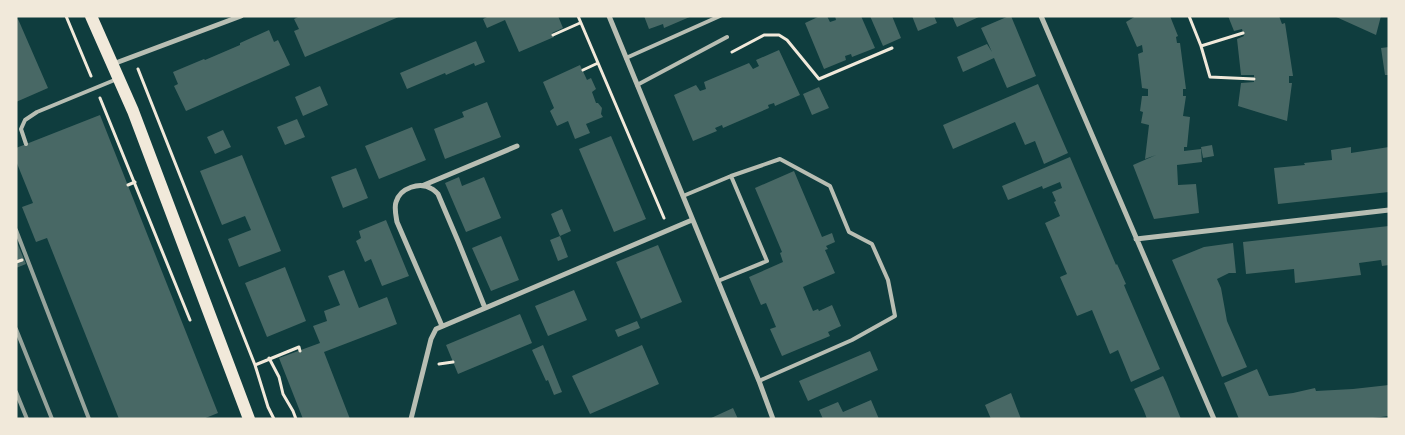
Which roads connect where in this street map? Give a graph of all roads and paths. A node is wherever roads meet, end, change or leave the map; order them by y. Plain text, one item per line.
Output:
1 (66, 16) edge
2 (91, 16) edge
3 (241, 16) edge
4 (578, 16) edge
5 (609, 16) edge
6 (720, 16) edge
7 (1041, 16) edge
8 (1189, 16) edge
9 (580, 22) junction
10 (1243, 32) dead end
11 (553, 34) dead end
12 (727, 37) dead end
13 (1201, 46) junction
14 (892, 48) dead end
15 (729, 53) dead end
16 (133, 56) junction
17 (626, 58) junction
18 (113, 64) junction
19 (598, 64) junction
20 (582, 70) dead end
21 (119, 78) junction
22 (1254, 79) dead end
23 (637, 85) junction
24 (96, 88) junction
25 (26, 144) dead end
26 (517, 146) dead end
27 (731, 176) junction
28 (135, 182) junction
29 (128, 185) dead end
30 (424, 186) junction
31 (683, 196) junction
32 (1389, 210) edge
33 (692, 220) junction
34 (669, 231) junction
35 (1136, 239) junction
36 (22, 260) dead end
37 (16, 262) edge
38 (718, 281) junction
39 (485, 308) junction
40 (442, 326) junction
41 (193, 327) dead end
42 (300, 351) dead end
43 (269, 358) junction
44 (255, 365) junction
45 (759, 380) junction
46 (249, 419) edge
47 (274, 419) edge
48 (296, 419) edge
49 (412, 419) edge
50 (773, 419) edge
51 (1214, 419) edge

1 - 24 path
2 - 18 main road
3 - 16 street
4 - 9 path
5 - 17 street
6 - 17 lane
7 - 35 street
8 - 13 path
9 - 11 path
9 - 19 path
10 - 13 path
12 - 23 lane
13 - 22 path
14 - 15 path
16 - 18 street
16 - 44 path
17 - 23 street
18 - 21 main road
19 - 20 path
19 - 34 path
21 - 24 lane
21 - 46 main road
23 - 31 street
24 - 25 lane
24 - 28 path
26 - 30 street
27 - 31 lane
27 - 38 lane
27 - 45 lane
28 - 29 path
28 - 41 path
30 - 39 street
30 - 40 street
31 - 33 street
32 - 35 street
33 - 34 street
33 - 38 street
34 - 39 street
35 - 51 street
36 - 37 path
38 - 45 street
39 - 40 street
40 - 49 street
42 - 43 path
43 - 44 path
43 - 48 path
44 - 47 path
45 - 50 street

